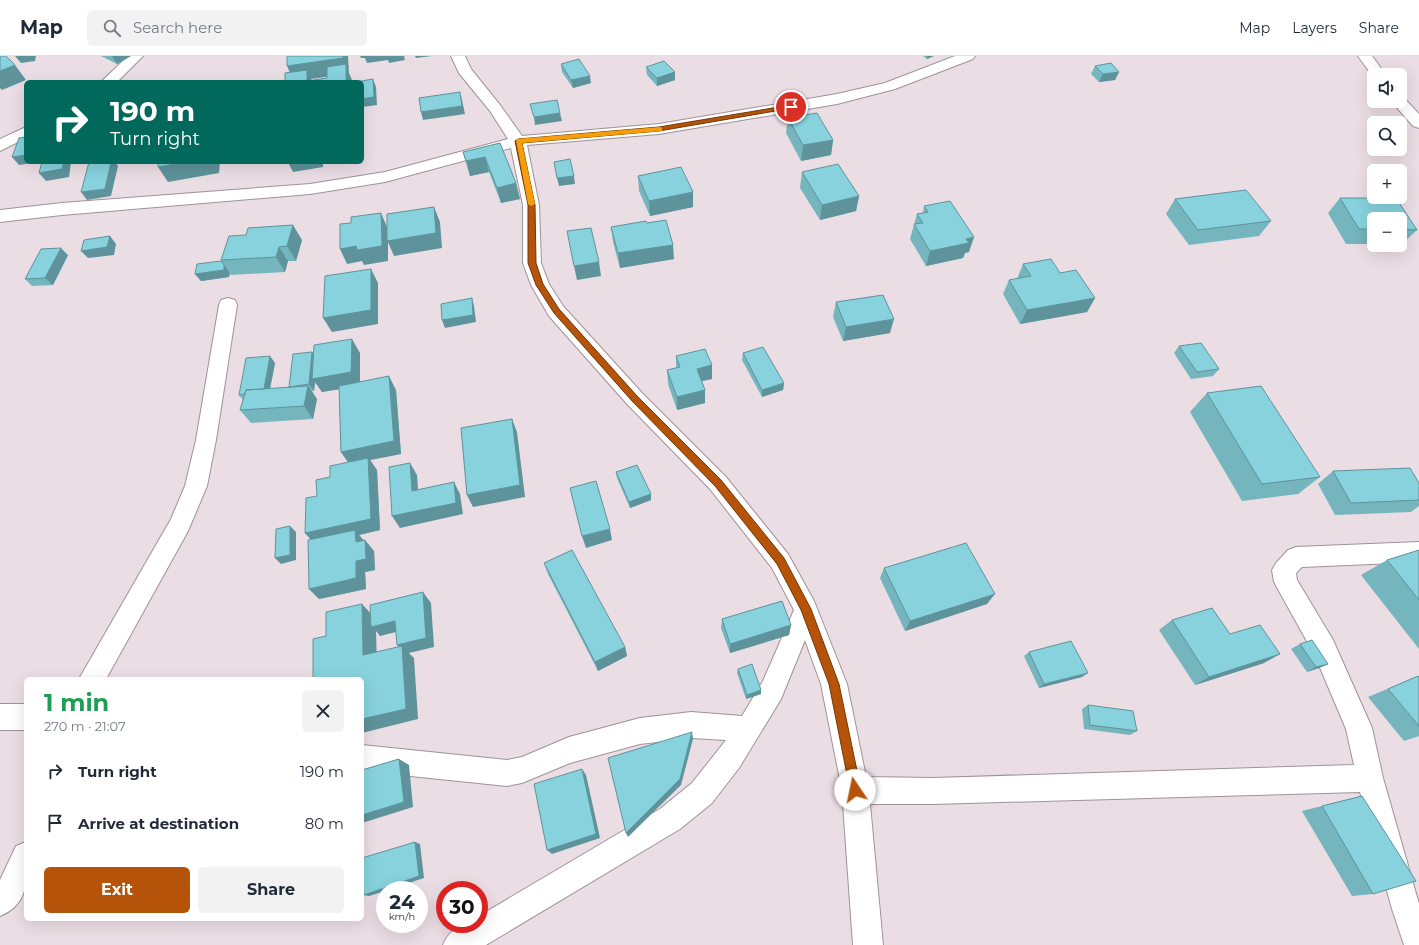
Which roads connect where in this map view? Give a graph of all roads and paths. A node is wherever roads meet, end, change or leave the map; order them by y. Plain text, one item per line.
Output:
1 (136, 56) edge
2 (458, 56) edge
3 (968, 56) edge
4 (1365, 56) edge
5 (1374, 68) edge
6 (110, 80) edge
7 (1406, 108) edge
8 (1419, 122) edge
9 (24, 133) edge
10 (518, 141) junction
11 (0, 146) edge
12 (0, 216) edge
13 (228, 305) dead end
14 (1419, 552) edge
15 (806, 609) junction
16 (93, 677) edge
17 (0, 717) edge
18 (24, 717) edge
19 (748, 729) junction
20 (364, 758) edge
21 (1370, 778) junction
22 (855, 790) junction
23 (24, 861) edge
24 (0, 902) edge
25 (458, 945) edge
26 (868, 945) edge
27 (1419, 945) edge

1 - 6 street
2 - 10 street
3 - 10 street
4 - 5 street
7 - 8 street
9 - 11 street
10 - 12 street
10 - 15 street
13 - 16 street
14 - 21 street
15 - 19 street
15 - 22 street
17 - 18 street
19 - 20 street
19 - 25 street
21 - 22 street
21 - 27 street
22 - 26 street
23 - 24 street

